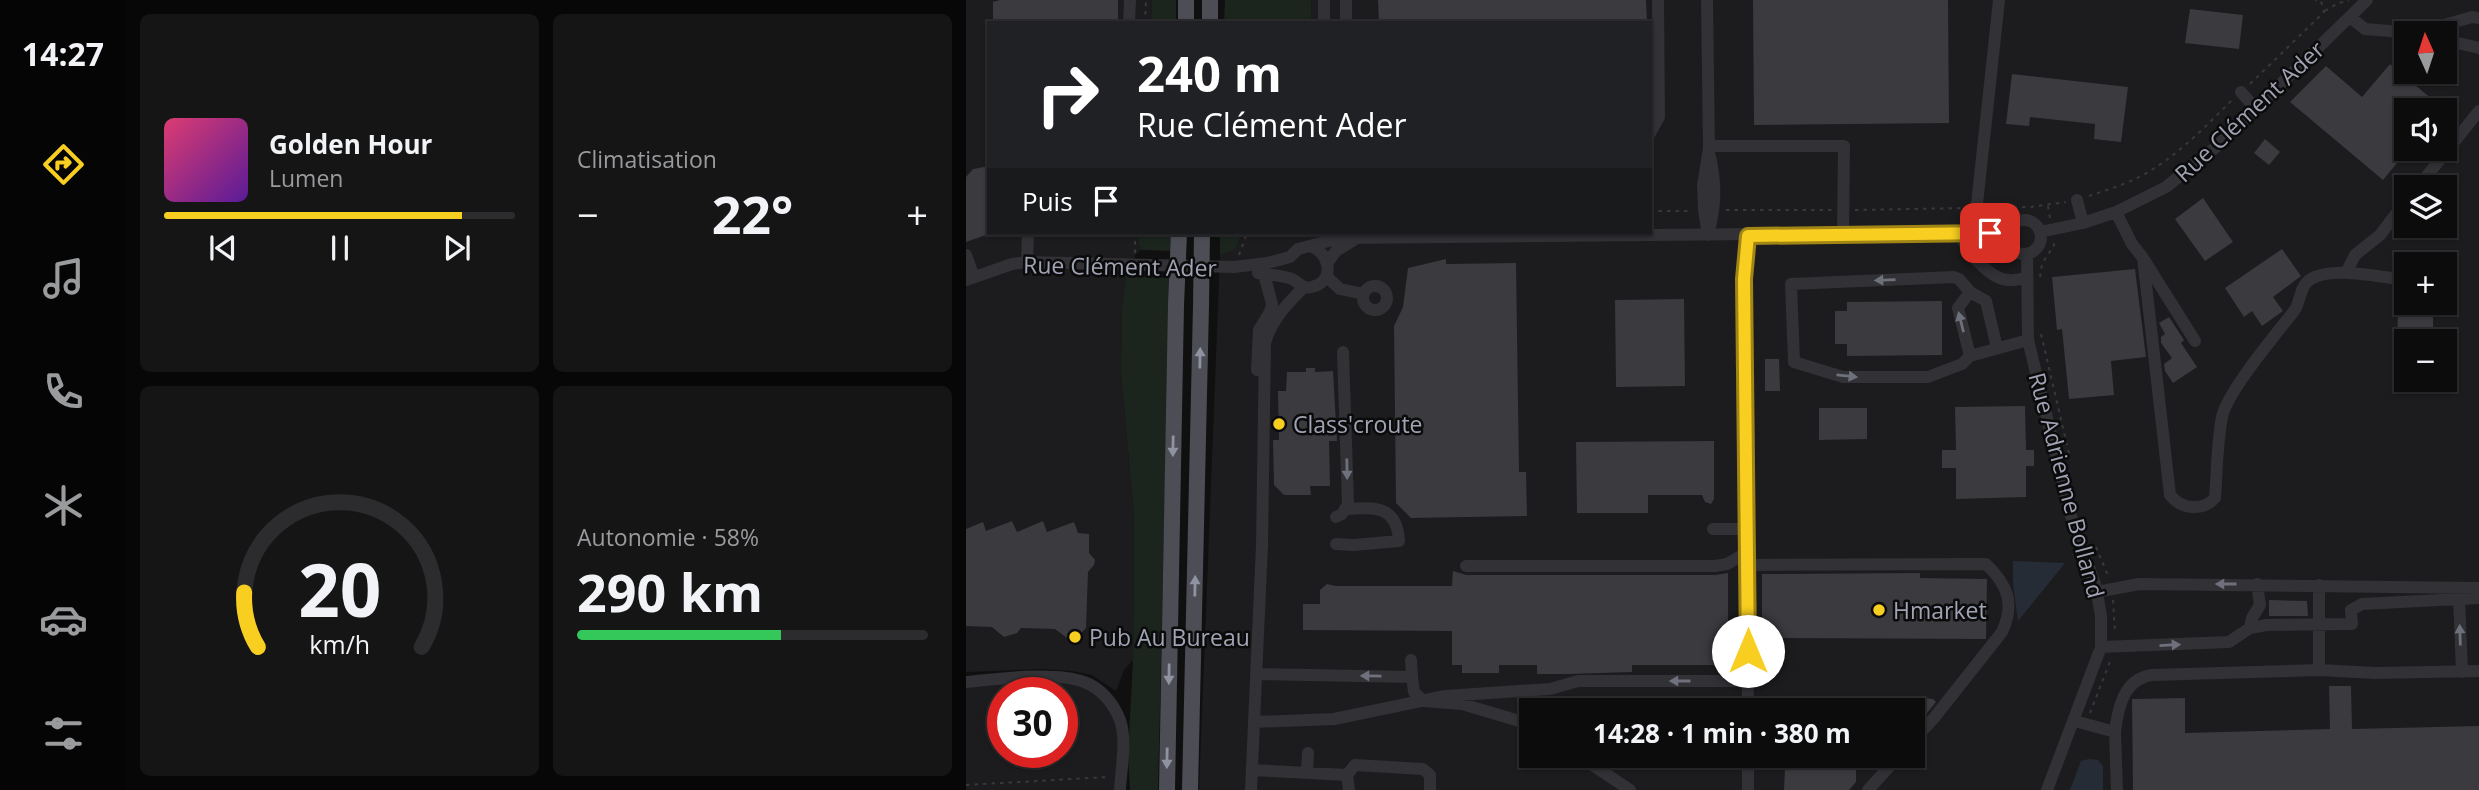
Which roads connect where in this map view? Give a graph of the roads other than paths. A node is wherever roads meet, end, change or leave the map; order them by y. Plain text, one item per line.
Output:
1 (1130, 0) edge
2 (1186, 0) edge
3 (1210, 0) edge
4 (1324, 0) edge
5 (1346, 0) edge
6 (1658, 0) edge
7 (1707, 0) edge
8 (1999, 0) edge
9 (2367, 0) edge
10 (2350, 17) junction
11 (2479, 18) edge
12 (1129, 21) edge
13 (1186, 21) edge
14 (1210, 21) edge
15 (1324, 21) edge
16 (1346, 21) edge
17 (2457, 21) edge
18 (2394, 31) edge
19 (2457, 43) edge
20 (2479, 48) edge
21 (2241, 92) road end
22 (2256, 108) junction
23 (2479, 111) edge
24 (1652, 129) edge
25 (1709, 147) junction
26 (2428, 175) edge
27 (2077, 200) road end
28 (2116, 212) junction
29 (2394, 216) edge
30 (2083, 223) junction
31 (1974, 232) junction
32 (2040, 232) junction
33 (1960, 233) junction
34 (1843, 234) junction
35 (2007, 234) junction
36 (1028, 235) edge
37 (1180, 235) edge
38 (1202, 235) edge
39 (1357, 235) edge
40 (1396, 235) edge
41 (1709, 235) junction
42 (1748, 236) junction
43 (1310, 246) junction
44 (2026, 254) junction
45 (966, 255) edge
46 (1290, 257) junction
47 (2143, 258) junction
48 (1027, 262) junction
49 (1328, 262) junction
50 (1234, 267) junction
51 (2346, 273) junction
52 (1265, 274) junction
53 (1326, 276) junction
54 (2025, 278) junction
55 (970, 279) edge
56 (1292, 279) junction
57 (2394, 279) edge
58 (1304, 287) junction
59 (1969, 292) junction
60 (1364, 294) dead end
61 (2028, 340) junction
62 (2195, 341) dead end
63 (1997, 348) junction
64 (1343, 352) dead end
65 (1261, 354) junction
66 (1970, 356) junction
67 (1347, 509) junction
68 (1336, 517) dead end
69 (1713, 529) dead end
70 (1746, 529) junction
71 (1336, 544) dead end
72 (1748, 559) junction
73 (1466, 566) dead end
74 (2257, 584) junction
75 (2319, 585) junction
76 (2479, 587) edge
77 (2098, 592) junction
78 (2459, 598) junction
79 (2479, 598) edge
80 (2319, 625) junction
81 (2250, 628) junction
82 (2101, 647) junction
83 (1411, 660) dead end
84 (2319, 670) junction
85 (2479, 671) edge
86 (2462, 672) junction
87 (1256, 674) junction
88 (1412, 677) junction
89 (1748, 681) junction
90 (966, 682) edge
91 (1502, 692) junction
92 (1748, 698) edge
93 (1423, 701) junction
94 (1519, 718) edge
95 (2075, 721) junction
96 (1255, 722) junction
97 (1519, 722) edge
98 (1925, 728) edge
99 (2115, 732) junction
100 (1308, 753) dead end
101 (1597, 768) edge
102 (1748, 768) edge
103 (1888, 768) edge
104 (1252, 770) junction
105 (1307, 772) junction
106 (1346, 775) junction
107 (1121, 783) edge
108 (1167, 790) edge
109 (1190, 790) edge
110 (1251, 790) edge
111 (1349, 790) edge
112 (1430, 790) edge
113 (1630, 790) edge
114 (1748, 790) edge
115 (1868, 790) edge
116 (2047, 790) edge
117 (2117, 790) edge

1 - 12 street
2 - 13 main road
3 - 14 main road
4 - 15 street
5 - 16 street
6 - 24 street
7 - 25 street
8 - 31 street
9 - 10 street, Rue Clément Ader
10 - 18 street
10 - 22 street, Rue Clément Ader
11 - 17 street
19 - 20 street
21 - 22 street
22 - 28 street, Rue Clément Ader
23 - 26 street
25 - 34 street
25 - 41 street
27 - 30 street
28 - 30 street, Rue Clément Ader
28 - 47 street
29 - 51 street
30 - 32 street, Rue Clément Ader
31 - 33 street, Rue Clément Ader
31 - 35 street, Rue Clément Ader
32 - 35 street
32 - 44 street
33 - 34 street, Rue Clément Ader
33 - 54 street
34 - 42 street, Rue Clément Ader
35 - 44 street
36 - 48 street
37 -> 108 main road, bridge
109 -> 38 main road, bridge
39 - 40 street, Rue Clément Ader
39 - 43 street, Rue Clément Ader
39 - 49 street
40 - 41 street, Rue Clément Ader
41 - 42 street, Rue Clément Ader
42 - 70 street
43 - 46 street, Rue Clément Ader
43 - 49 street
44 - 54 street, Rue Adrienne Bolland
45 - 55 street
46 - 50 street, Rue Clément Ader
46 - 56 street
47 - 51 street
47 - 62 street
48 - 50 street, Rue Clément Ader
48 - 55 street, Rue Clément Ader
49 - 53 street
50 - 52 street, Rue Clément Ader
51 - 57 street
52 - 56 street, Rue Clément Ader
52 - 65 street
53 - 58 street
53 - 60 street
54 - 61 street, Rue Adrienne Bolland
56 - 58 street, Rue Clément Ader
58 - 65 street
59 - 63 street
66 -> 59 street
59 -> 66 street
61 - 63 street
61 - 77 street, Rue Adrienne Bolland
63 - 66 street
64 -> 67 street
65 - 87 street
67 - 68 street
67 - 71 street
69 - 70 street
70 - 72 street
72 - 73 street
72 - 89 street
72 - 98 street
74 - 75 street
74 -> 77 street
74 - 81 street
75 - 76 street
75 - 80 street
77 - 82 street, Rue Adrienne Bolland
78 - 79 street
78 - 80 street
86 -> 78 street
80 - 81 street
80 - 84 street
82 -> 81 street
82 - 95 street, Rue Adrienne Bolland
83 - 88 street
84 - 86 street
84 - 99 street
85 - 86 street
88 -> 87 street
87 - 96 street
88 - 93 street
89 -> 91 street
89 - 92 street
90 - 107 street
91 - 93 street
91 - 94 street
93 - 96 street
93 - 97 street
95 - 99 street
95 - 116 street, Rue Adrienne Bolland
96 - 104 street
99 - 117 street
100 - 105 street
101 - 113 street
102 - 114 street
103 - 115 street
104 - 105 street
104 - 110 street
105 - 106 street
106 - 111 street
106 - 112 street

